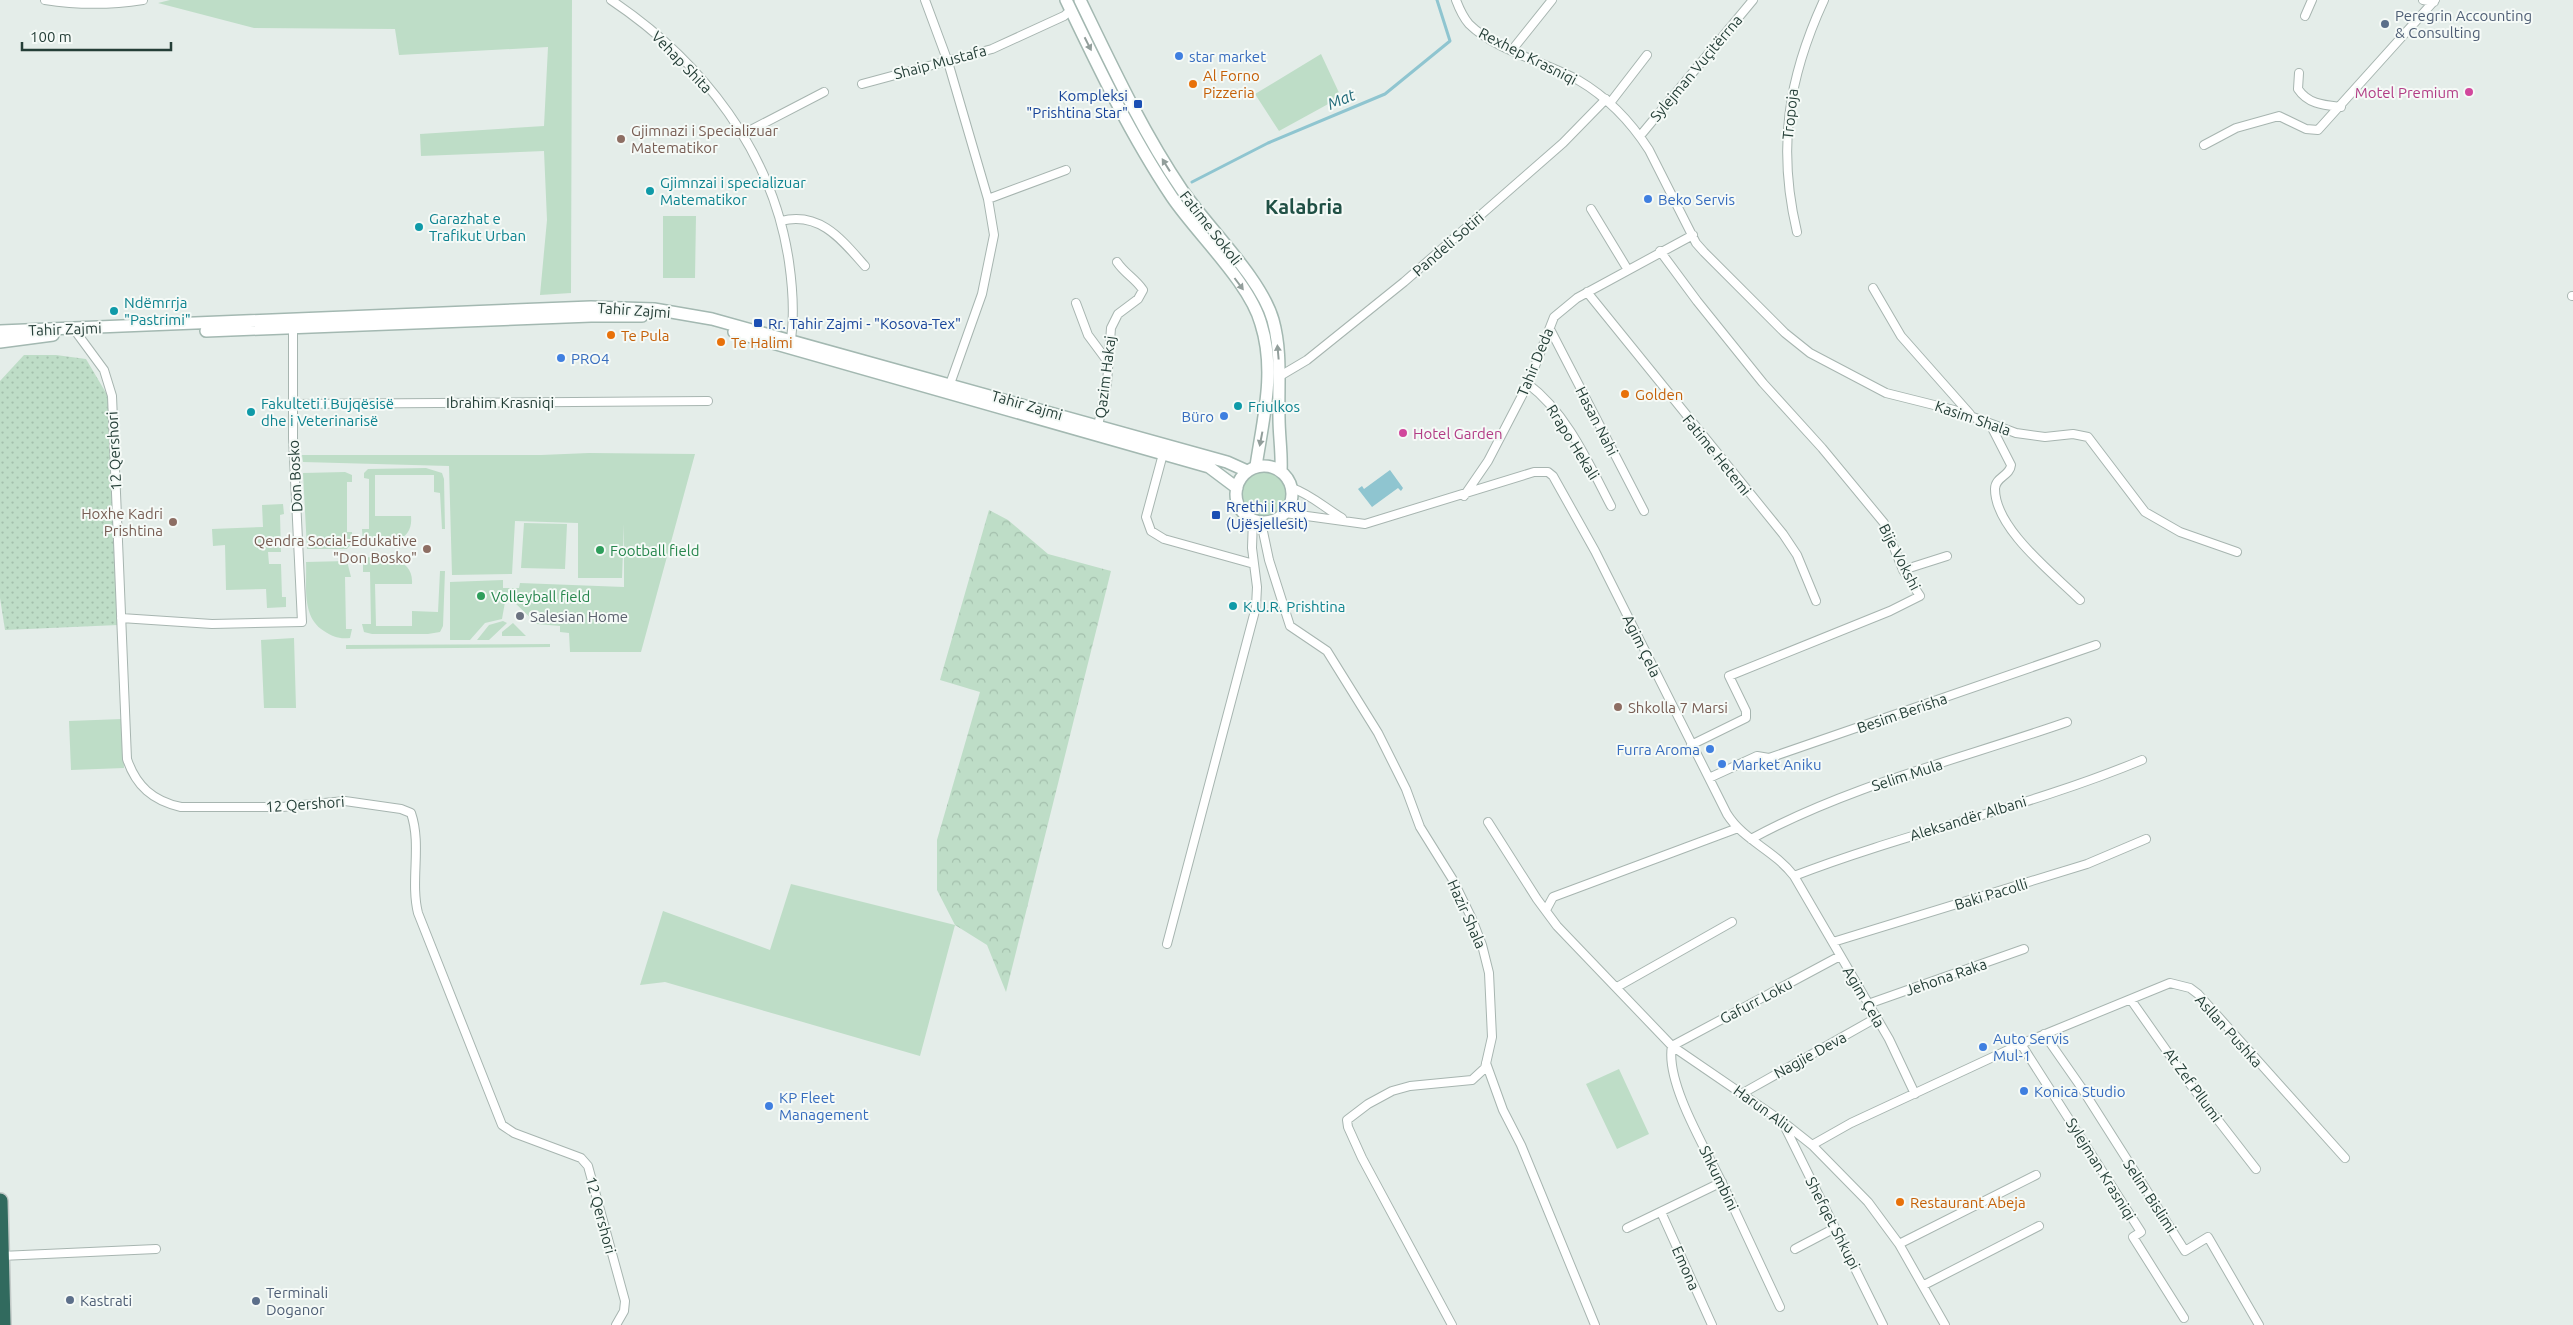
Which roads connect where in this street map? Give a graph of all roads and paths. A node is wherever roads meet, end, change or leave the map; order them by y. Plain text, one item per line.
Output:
1 (45, 0) edge
2 (142, 0) edge
3 (611, 0) edge
4 (924, 0) edge
5 (1080, 0) edge
6 (1552, 0) edge
7 (1752, 0) edge
8 (1824, 0) edge
9 (2312, 0) edge
10 (2423, 0) edge
11 (1458, 1) edge
12 (2434, 1) edge
13 (1068, 5) edge
14 (2305, 16) dead end
15 (1512, 50) junction
16 (1648, 55) dead end
17 (948, 62) junction
18 (2299, 73) dead end
19 (862, 84) dead end
20 (824, 92) dead end
21 (1608, 101) junction
22 (2341, 107) junction
23 (743, 134) junction
24 (1640, 136) junction
25 (2204, 145) dead end
26 (1066, 170) dead end
27 (988, 199) junction
28 (1591, 209) dead end
29 (781, 221) junction
30 (1797, 232) dead end
31 (1693, 234) junction
32 (1660, 251) junction
33 (1117, 262) dead end
34 (866, 266) dead end
35 (1628, 270) junction
36 (1873, 288) dead end
37 (1587, 292) junction
38 (1076, 303) dead end
39 (293, 328) junction
40 (0, 331) edge
41 (1550, 331) junction
42 (76, 332) junction
43 (0, 342) edge
44 (790, 343) junction
45 (1108, 362) junction
46 (1280, 376) junction
47 (950, 384) junction
48 (1528, 384) junction
49 (708, 401) dead end
50 (292, 404) junction
51 (1971, 415) junction
52 (1990, 424) junction
53 (1098, 426) junction
54 (1163, 454) junction
55 (1252, 468) junction
56 (1281, 471) junction
57 (1237, 488) junction
58 (1292, 488) junction
59 (1464, 496) junction
60 (1612, 506) dead end
61 (1644, 511) dead end
62 (1285, 513) junction
63 (1257, 520) junction
64 (1346, 521) junction
65 (2237, 552) dead end
66 (1947, 556) dead end
67 (1254, 564) junction
68 (1903, 570) junction
69 (2080, 600) dead end
70 (1816, 601) dead end
71 (121, 618) junction
72 (2096, 645) dead end
73 (2067, 722) dead end
74 (1691, 745) junction
75 (2142, 760) dead end
76 (1710, 778) junction
77 (1488, 822) dead end
78 (1738, 828) junction
79 (1751, 839) junction
80 (2146, 839) dead end
81 (1794, 876) junction
82 (1546, 910) junction
83 (1732, 922) dead end
84 (1832, 942) junction
85 (1166, 944) dead end
86 (2024, 949) dead end
87 (1840, 956) junction
88 (1617, 987) junction
89 (2131, 1000) junction
90 (1868, 1004) junction
91 (1876, 1018) junction
92 (2044, 1034) junction
93 (2021, 1044) junction
94 (1672, 1046) junction
95 (1486, 1064) junction
96 (1743, 1093) junction
97 (1915, 1094) junction
98 (1783, 1122) junction
99 (1812, 1145) junction
100 (2345, 1158) dead end
101 (2256, 1169) dead end
102 (2036, 1175) dead end
103 (1722, 1182) junction
104 (0, 1201) edge
105 (1661, 1212) junction
106 (2039, 1226) dead end
107 (1627, 1228) dead end
108 (1835, 1228) junction
109 (1899, 1244) junction
110 (156, 1249) dead end
111 (1795, 1249) dead end
112 (2, 1256) junction
113 (1924, 1285) junction
114 (1780, 1307) dead end
115 (2184, 1318) dead end
116 (3, 1325) edge
117 (616, 1325) edge
118 (1452, 1325) edge
119 (1595, 1325) edge
120 (1712, 1325) edge
121 (1883, 1325) edge
122 (1945, 1325) edge
123 (2259, 1325) edge

1 - 2 street
3 - 23 street, Vehap Shita
4 - 17 street
46 -> 5 street, Fatime Sokoli
6 - 15 street
7 - 24 street, Sylejman Vuçitërrna
8 - 30 street, Tropoja
9 - 14 street
10 - 12 street
11 - 15 street, Rexhep Krasniqi
12 - 22 street
13 - 17 street, Shaip Mustafa
13 -> 55 street, Fatime Sokoli
15 - 21 street, Rexhep Krasniqi
16 - 21 street
17 - 19 street, Shaip Mustafa
17 - 27 street
18 - 22 street
20 - 23 street
21 - 24 street, Rexhep Krasniqi
21 - 46 street, Pandeli Sotiri
22 - 25 street
23 - 29 street, Vehap Shita
24 - 31 street, Rexhep Krasniqi
26 - 27 street
27 - 47 street
28 - 35 street
29 - 34 street
29 - 44 street, Vehap Shita
31 - 32 street, Tahir Deda
31 - 51 street, Kasim Shala
32 - 35 street, Tahir Deda
32 - 68 street, Bije Vokshi
33 - 45 street, Qazim Hakaj
35 - 37 street, Tahir Deda
36 - 51 street
37 - 41 street, Tahir Deda
37 - 70 street, Fatime Hetemi
38 - 45 street
39 - 42 street, Tahir Zajmi
39 - 44 street, Tahir Zajmi
39 - 50 street, Don Bosko
40 - 44 street, Tahir Zajmi
41 - 48 street, Tahir Deda
41 - 61 street, Hasan Nahi
42 - 43 street, Tahir Zajmi
42 - 71 street, 12 Qershori
44 - 47 street, Tahir Zajmi
44 - 54 street, Tahir Zajmi
45 - 53 street, Qazim Hakaj
46 - 56 street, Fatime Sokoli
47 - 53 street, Tahir Zajmi
48 - 59 street, Tahir Deda
48 - 60 street, Rrapo Hekali
49 - 50 street, Ibrahim Krasniqi
50 - 71 street, Don Bosko
51 - 52 street, Kasim Shala
52 - 65 street, Kasim Shala
52 - 69 street
53 - 55 street, Tahir Zajmi
54 - 57 street, Tahir Zajmi
54 - 67 street
55 - 56 street
55 - 57 street
56 - 58 street
57 - 63 street
58 - 62 street
58 - 64 street, Agim Çela
59 - 64 street, Agim Çela
59 - 74 street, Agim Çela
62 - 63 street
62 - 64 street, Agim Çela
63 - 67 street
63 - 95 street, Hazir Shala
66 - 68 street
67 - 85 street
68 - 74 street, Bije Vokshi
71 - 117 street, 12 Qershori
72 - 76 street, Besim Berisha
73 - 79 street, Selim Mula
74 - 76 street, Agim Çela
75 - 81 street, Aleksandër Albani
76 - 78 street, Agim Çela
77 - 82 street, Harun Aliu
78 - 79 street, Agim Çela
78 - 82 street
79 - 81 street, Agim Çela
80 - 84 street, Baki Pacolli
81 - 84 street, Agim Çela
82 - 88 street, Harun Aliu
83 - 88 street
84 - 87 street, Agim Çela
86 - 90 street, Jehona Raka
87 - 90 street, Agim Çela
87 - 94 street, Gafurr Loku
88 - 94 street, Harun Aliu
89 - 92 street, Asllan Pushka
89 - 100 street, Asllan Pushka
89 - 101 street, At Zef Pllumi
90 - 91 street, Agim Çela
91 - 96 street, Nagjie Deva
91 - 97 street, Agim Çela
92 - 93 street, Asllan Pushka
92 - 123 street, Selim Bislimi
93 - 97 street, Asllan Pushka
93 - 115 street, Sylejman Krasniqi
94 - 96 street, Harun Aliu
94 - 103 street, Shkumbini
95 - 118 street
95 - 119 street
96 - 98 street, Harun Aliu
97 - 99 street, Asllan Pushka
98 - 99 street, Harun Aliu
98 - 108 street, Shefqet Shkupi
99 - 109 street, Harun Aliu
102 - 109 street
103 - 105 street
103 - 114 street, Shkumbini
104 - 112 highway
105 - 107 street
105 - 120 street, Emona
106 - 113 street
108 - 111 street
108 - 121 street, Shefqet Shkupi
109 - 113 street, Harun Aliu
110 - 112 street
112 - 116 highway
113 - 122 street, Harun Aliu

